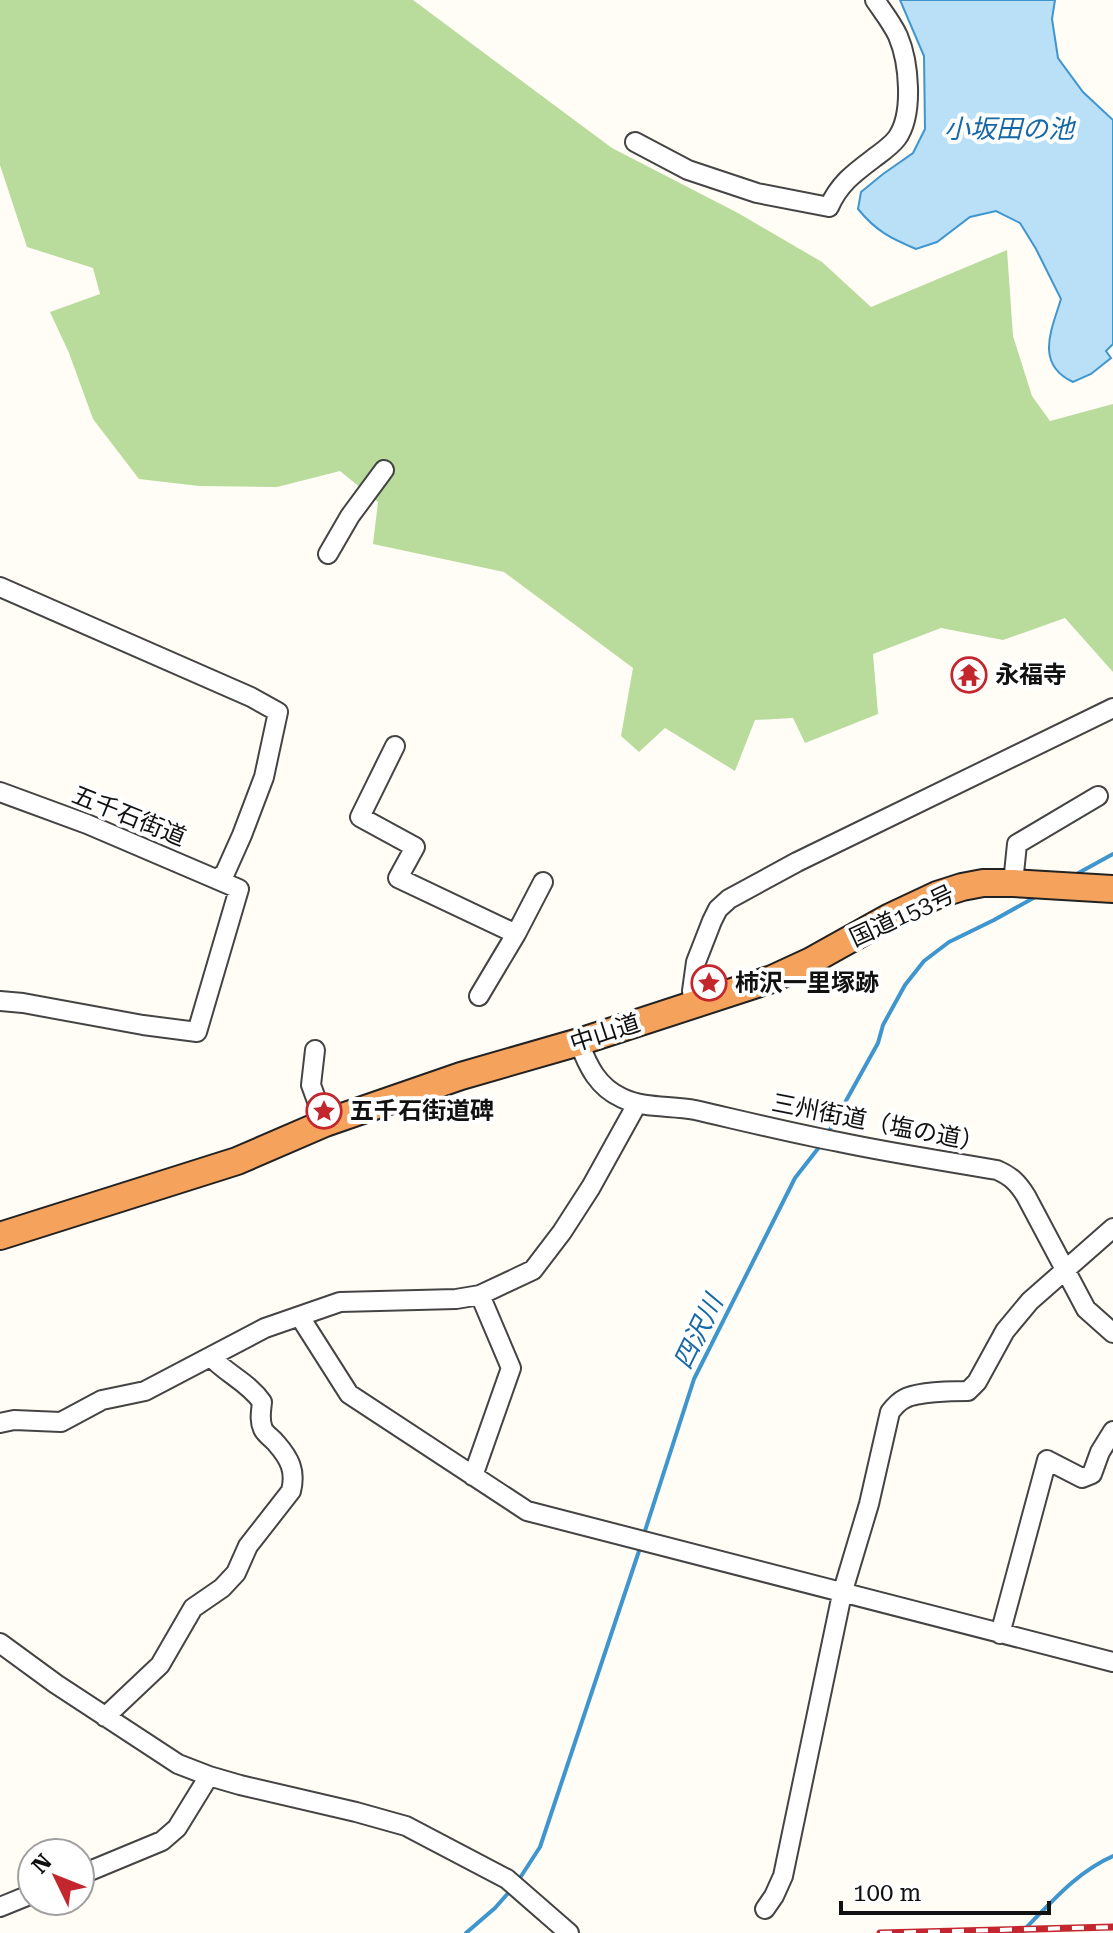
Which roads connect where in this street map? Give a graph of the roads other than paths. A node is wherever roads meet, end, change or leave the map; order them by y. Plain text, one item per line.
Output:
1 (875, 0) edge
2 (635, 142) dead end
3 (384, 470) dead end
4 (328, 554) dead end
5 (0, 587) edge
6 (1113, 708) edge
7 (395, 746) dead end
8 (0, 792) edge
9 (1098, 796) dead end
10 (217, 879) junction
11 (543, 882) dead end
12 (1021, 884) junction
13 (1113, 889) edge
14 (516, 934) junction
15 (479, 996) dead end
16 (0, 1001) edge
17 (696, 1004) junction
18 (579, 1042) junction
19 (315, 1050) dead end
20 (637, 1104) junction
21 (325, 1123) junction
22 (1113, 1228) edge
23 (0, 1236) edge
24 (1065, 1270) junction
25 (480, 1295) junction
26 (300, 1317) junction
27 (1113, 1333) edge
28 (211, 1357) junction
29 (0, 1423) edge
30 (1113, 1431) edge
31 (473, 1476) junction
32 (842, 1594) junction
33 (1000, 1634) junction
34 (0, 1643) edge
35 (1113, 1662) edge
36 (105, 1717) junction
37 (209, 1776) junction
38 (96, 1868) edge
39 (765, 1909) dead end
40 (569, 1933) edge

1 - 2 street
3 - 4 street
5 - 10 street
6 - 17 street
7 - 14 street
8 - 10 street, 五千石街道
9 - 12 street
10 - 16 street, 五千石街道
11 - 14 street
12 - 13 highway, 国道153号
12 - 17 highway, 国道153号
14 - 15 street
17 - 18 highway, 中山道
18 - 20 street, 三州街道（塩の道）
18 - 21 highway, 中山道
19 - 21 street
20 - 24 street, 三州街道（塩の道）
20 - 25 street
21 - 23 highway, 中山道
22 - 24 street
24 - 27 street, 三州街道（塩の道）
24 - 32 street
25 - 26 street
25 - 31 street
26 - 28 street
26 - 31 street
28 - 29 street
28 - 36 street
30 - 33 street
31 - 32 street
32 - 33 street
32 - 39 street
33 - 35 street
34 - 36 street
36 - 37 street
37 - 38 street
37 - 40 street

